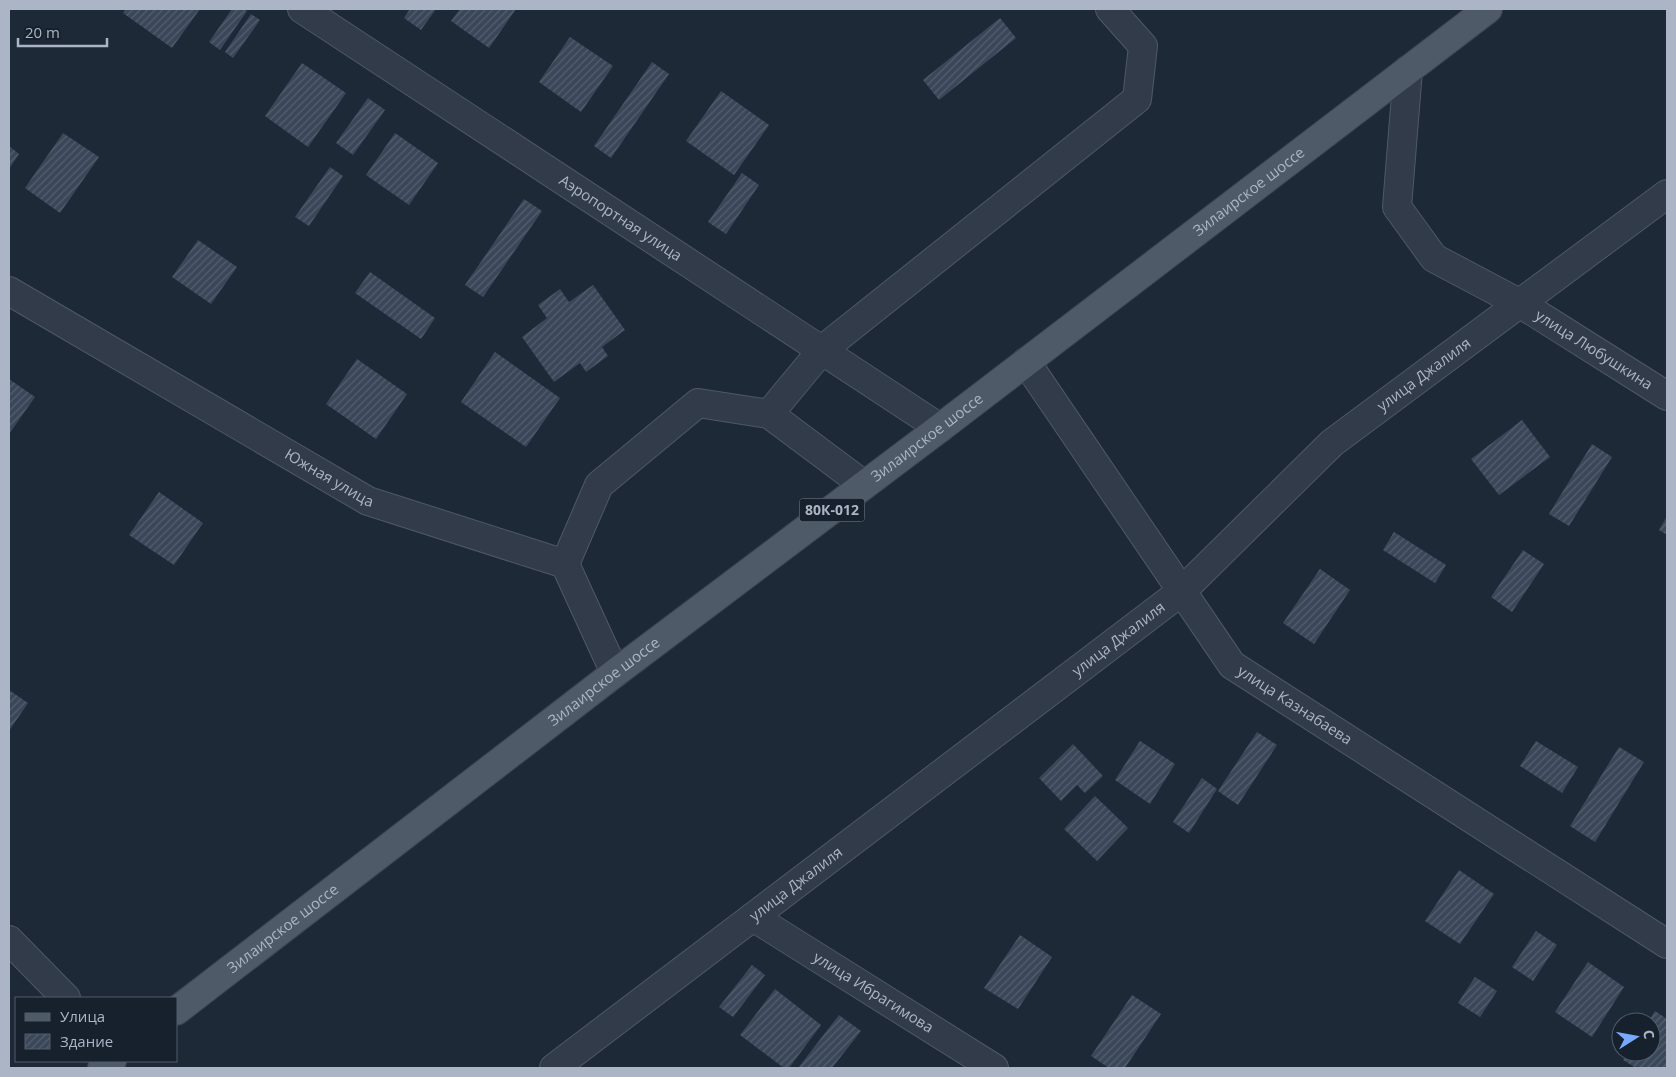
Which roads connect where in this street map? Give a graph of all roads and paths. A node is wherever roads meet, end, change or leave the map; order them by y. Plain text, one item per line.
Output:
1 (302, 9) edge
2 (1110, 9) edge
3 (1488, 9) edge
4 (1408, 70) junction
5 (1667, 194) edge
6 (9, 291) edge
7 (1521, 304) junction
8 (822, 350) junction
9 (1026, 362) junction
10 (1667, 396) edge
11 (769, 414) junction
12 (940, 428) junction
13 (864, 485) junction
14 (565, 564) junction
15 (1182, 591) junction
16 (615, 673) junction
17 (753, 917) junction
18 (9, 940) edge
19 (1667, 944) edge
20 (65, 997) edge
21 (178, 1009) edge
22 (554, 1068) edge
23 (994, 1068) edge

1 - 8 street, Аэропортная улица
2 - 8 street
3 - 4 main road, Зилаирское шоссе / 80К-012
4 - 7 street, улица Любушкина
4 - 9 main road, Зилаирское шоссе / 80К-012
5 - 7 street, улица Джалиля
6 - 14 street, Южная улица
7 - 10 street, улица Любушкина
7 - 15 street, улица Джалиля
8 - 11 street
8 - 12 street, Аэропортная улица
9 - 12 main road, Зилаирское шоссе / 80К-012
9 - 15 street, улица Казнабаева
11 - 13 street
11 - 14 street
12 - 13 main road, Зилаирское шоссе / 80К-012
13 - 16 main road, Зилаирское шоссе / 80К-012
14 - 16 street
15 - 17 street, улица Джалиля
15 - 19 street, улица Казнабаева
16 - 21 main road, Зилаирское шоссе / 80К-012
17 - 22 street, улица Джалиля
17 - 23 street, улица Ибрагимова
18 - 20 street

